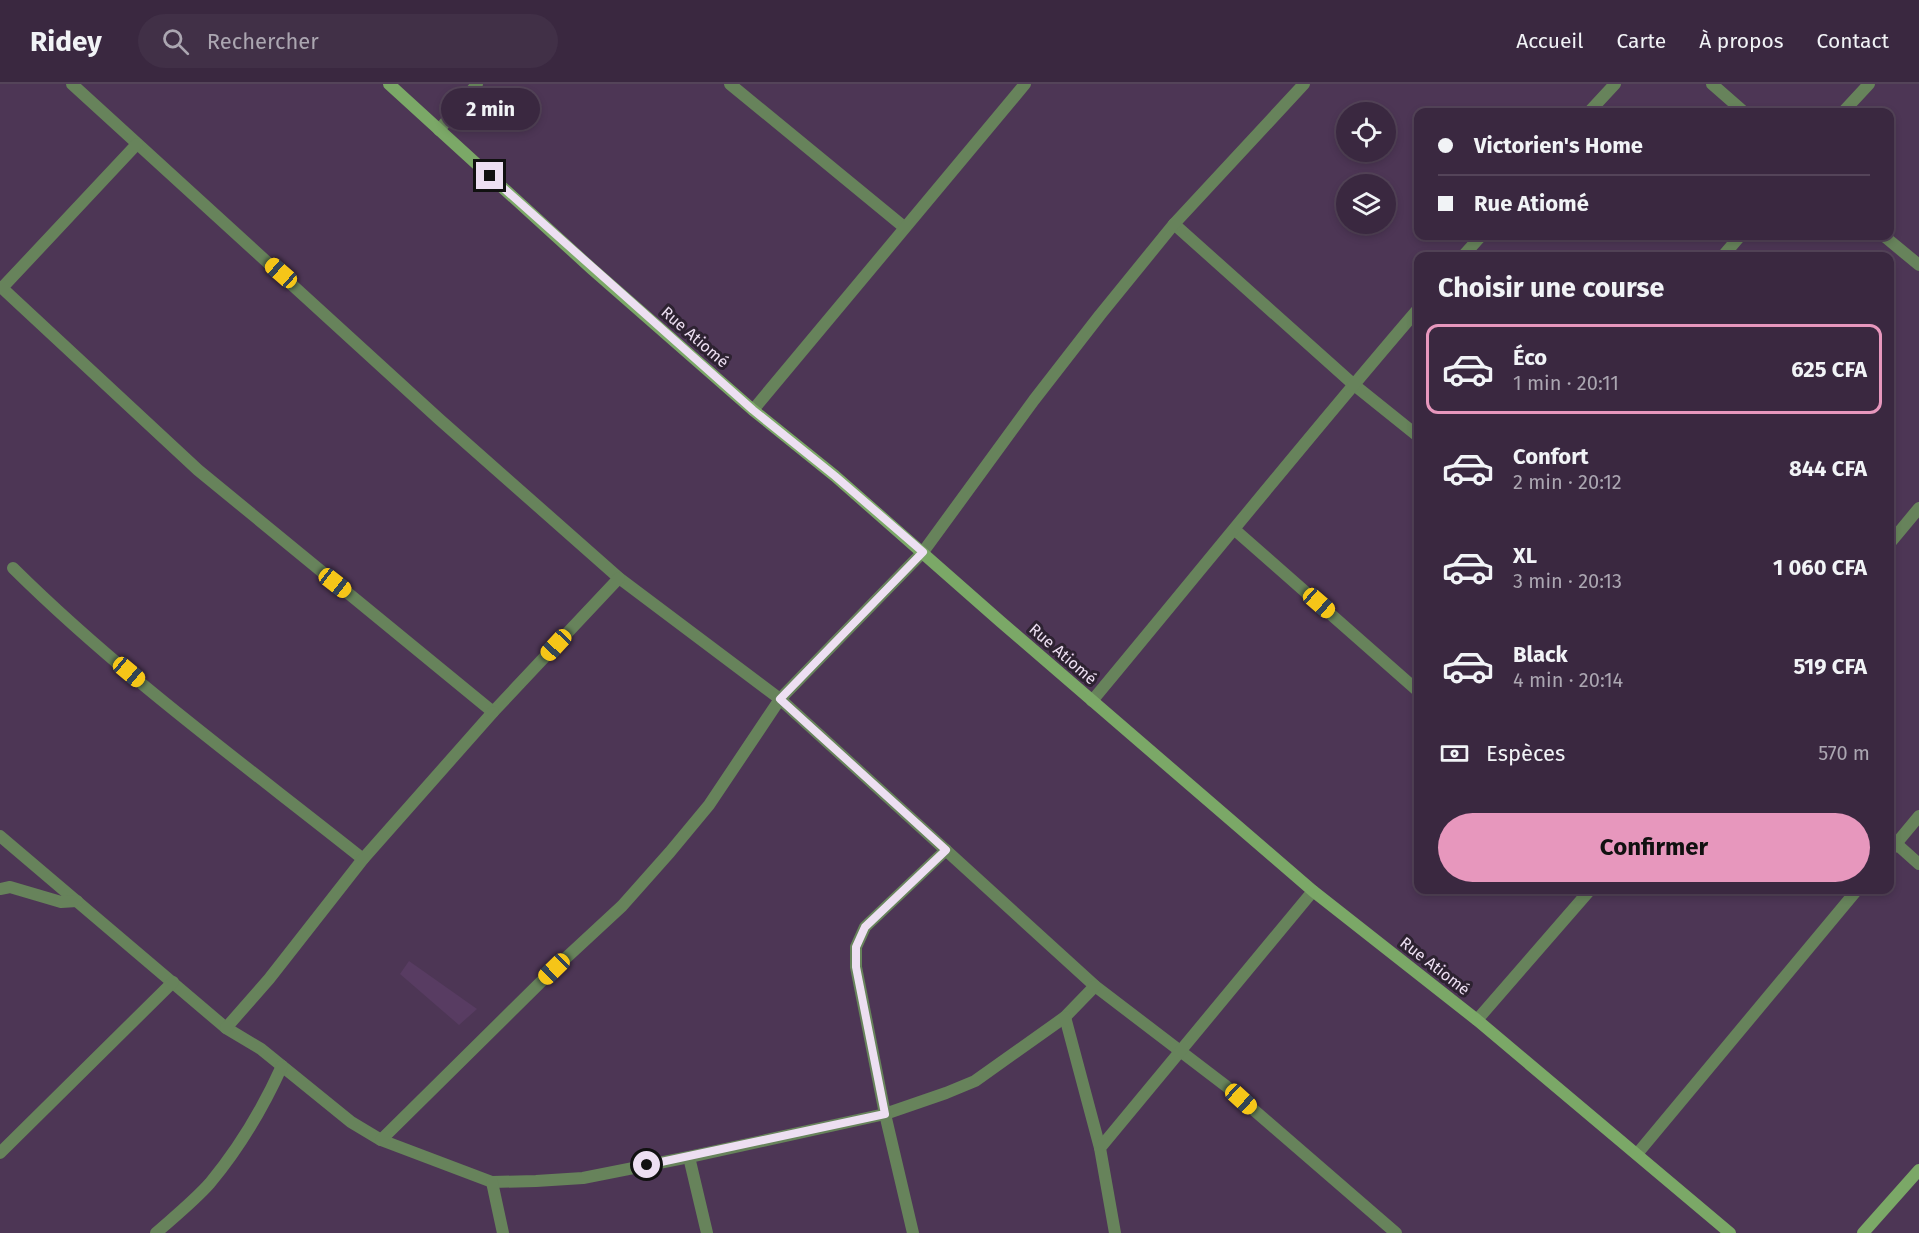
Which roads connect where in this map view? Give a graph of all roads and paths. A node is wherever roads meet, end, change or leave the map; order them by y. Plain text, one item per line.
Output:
1 (72, 84) edge
2 (388, 84) edge
3 (477, 84) edge
4 (730, 84) edge
5 (1025, 84) edge
6 (1615, 84) edge
7 (1712, 84) edge
8 (1869, 84) edge
9 (1296, 87) edge
10 (1593, 108) edge
11 (1739, 108) edge
12 (1847, 108) edge
13 (439, 130) junction
14 (137, 144) junction
15 (1174, 224) junction
16 (904, 227) junction
17 (1477, 240) edge
18 (1737, 240) edge
19 (1889, 240) edge
20 (1467, 252) edge
21 (1726, 252) edge
22 (1919, 265) edge
23 (1414, 314) edge
24 (1353, 384) junction
25 (753, 410) junction
26 (1414, 433) edge
27 (1919, 508) edge
28 (1235, 530) junction
29 (1894, 538) edge
30 (923, 552) junction
31 (13, 568) dead end
32 (619, 578) junction
33 (1414, 688) edge
34 (780, 699) junction
35 (1092, 701) junction
36 (493, 712) junction
37 (1919, 816) edge
38 (2, 841) edge
39 (1894, 842) edge
40 (1894, 845) edge
41 (946, 850) junction
42 (363, 859) junction
43 (1919, 864) edge
44 (0, 889) edge
45 (1313, 891) junction
46 (1587, 894) edge
47 (1854, 894) edge
48 (77, 901) junction
49 (173, 982) junction
50 (1095, 986) junction
51 (1065, 1017) junction
52 (1477, 1020) junction
53 (226, 1028) junction
54 (1180, 1050) junction
55 (282, 1066) junction
56 (885, 1114) junction
57 (381, 1140) junction
58 (1100, 1148) junction
59 (0, 1153) edge
60 (1637, 1154) junction
61 (689, 1157) junction
62 (1919, 1170) edge
63 (492, 1182) junction
64 (156, 1233) edge
65 (503, 1233) edge
66 (707, 1233) edge
67 (913, 1233) edge
68 (1115, 1233) edge
69 (1396, 1233) edge
70 (1730, 1233) edge
71 (1863, 1233) edge

1 - 14 street
2 - 13 street, Rue Atiomé
3 - 13 street
4 - 16 street
5 - 16 street
6 - 10 street
7 - 11 street
8 - 12 street
9 - 15 street
13 - 25 street, Rue Atiomé
14 - 32 street
14 - 36 street
15 - 24 street
15 - 30 street
16 - 25 street
17 - 20 street
18 - 21 street
19 - 22 street
23 - 24 street
24 - 26 street
24 - 28 street
25 - 30 street, Rue Atiomé
27 - 29 street
28 - 33 street
28 - 35 street
30 - 34 street
30 - 35 street, Rue Atiomé
31 - 42 street
32 - 34 street
32 - 36 street
34 - 41 street
34 - 57 street
35 - 45 street, Rue Atiomé
36 - 42 street
37 - 39 street
38 - 48 street
40 - 43 street
41 - 50 street
41 - 56 street
42 - 53 street
44 - 48 street
45 - 52 street, Rue Atiomé
45 - 54 street
46 - 52 street
47 - 60 street
48 - 49 street
49 - 53 street
49 - 59 street
50 - 51 street
50 - 54 street
51 - 56 street
51 - 58 street
52 - 60 street, Rue Atiomé
53 - 55 street
54 - 58 street
54 - 69 street
55 - 57 street
55 - 64 street
56 - 61 street
56 - 67 street
57 - 63 street
58 - 68 street
60 - 70 street, Rue Atiomé
61 - 63 street
61 - 66 street
62 - 71 street
63 - 65 street

